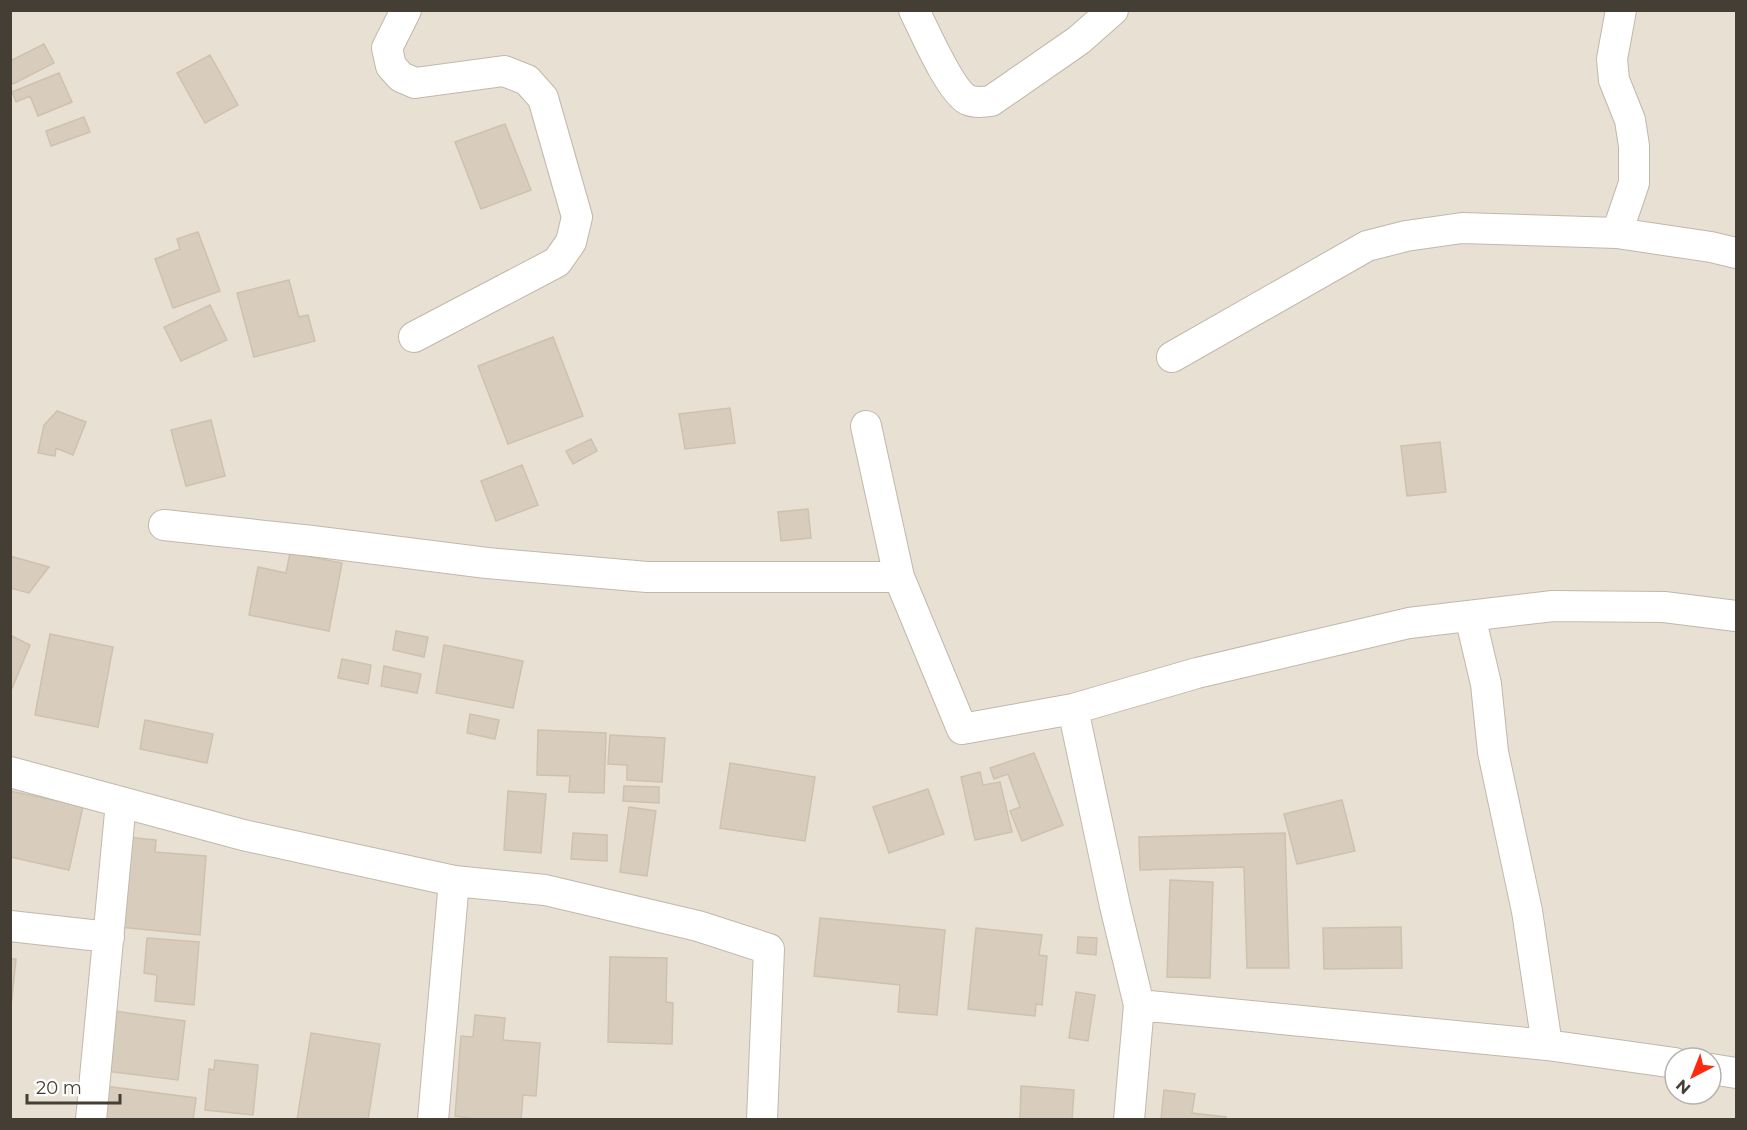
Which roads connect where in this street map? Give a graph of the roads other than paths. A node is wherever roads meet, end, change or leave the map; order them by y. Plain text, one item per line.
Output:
1 (406, 10) edge
2 (914, 10) edge
3 (1113, 10) edge
4 (1621, 10) edge
5 (1617, 233) junction
6 (1737, 253) edge
7 (414, 337) dead end
8 (1172, 357) dead end
9 (866, 426) dead end
10 (164, 525) dead end
11 (899, 577) junction
12 (1470, 616) junction
13 (1737, 616) edge
14 (1073, 709) junction
15 (10, 772) edge
16 (121, 802) junction
17 (454, 881) junction
18 (10, 926) edge
19 (110, 937) junction
20 (1139, 1005) junction
21 (1546, 1045) junction
22 (1663, 1061) edge
23 (91, 1119) edge
24 (433, 1119) edge
25 (762, 1119) edge
26 (1129, 1119) edge

1 - 7 street
2 - 3 street
4 - 5 street
5 - 6 street
5 - 8 street
9 - 11 street
10 - 11 street
11 - 14 street
12 - 13 street
12 - 14 street
12 - 21 street
14 - 20 street
15 - 16 street
16 - 17 street
16 - 19 street
17 - 24 street
17 - 25 street
18 - 19 street
19 - 23 street
20 - 21 street
20 - 26 street
21 - 22 street

